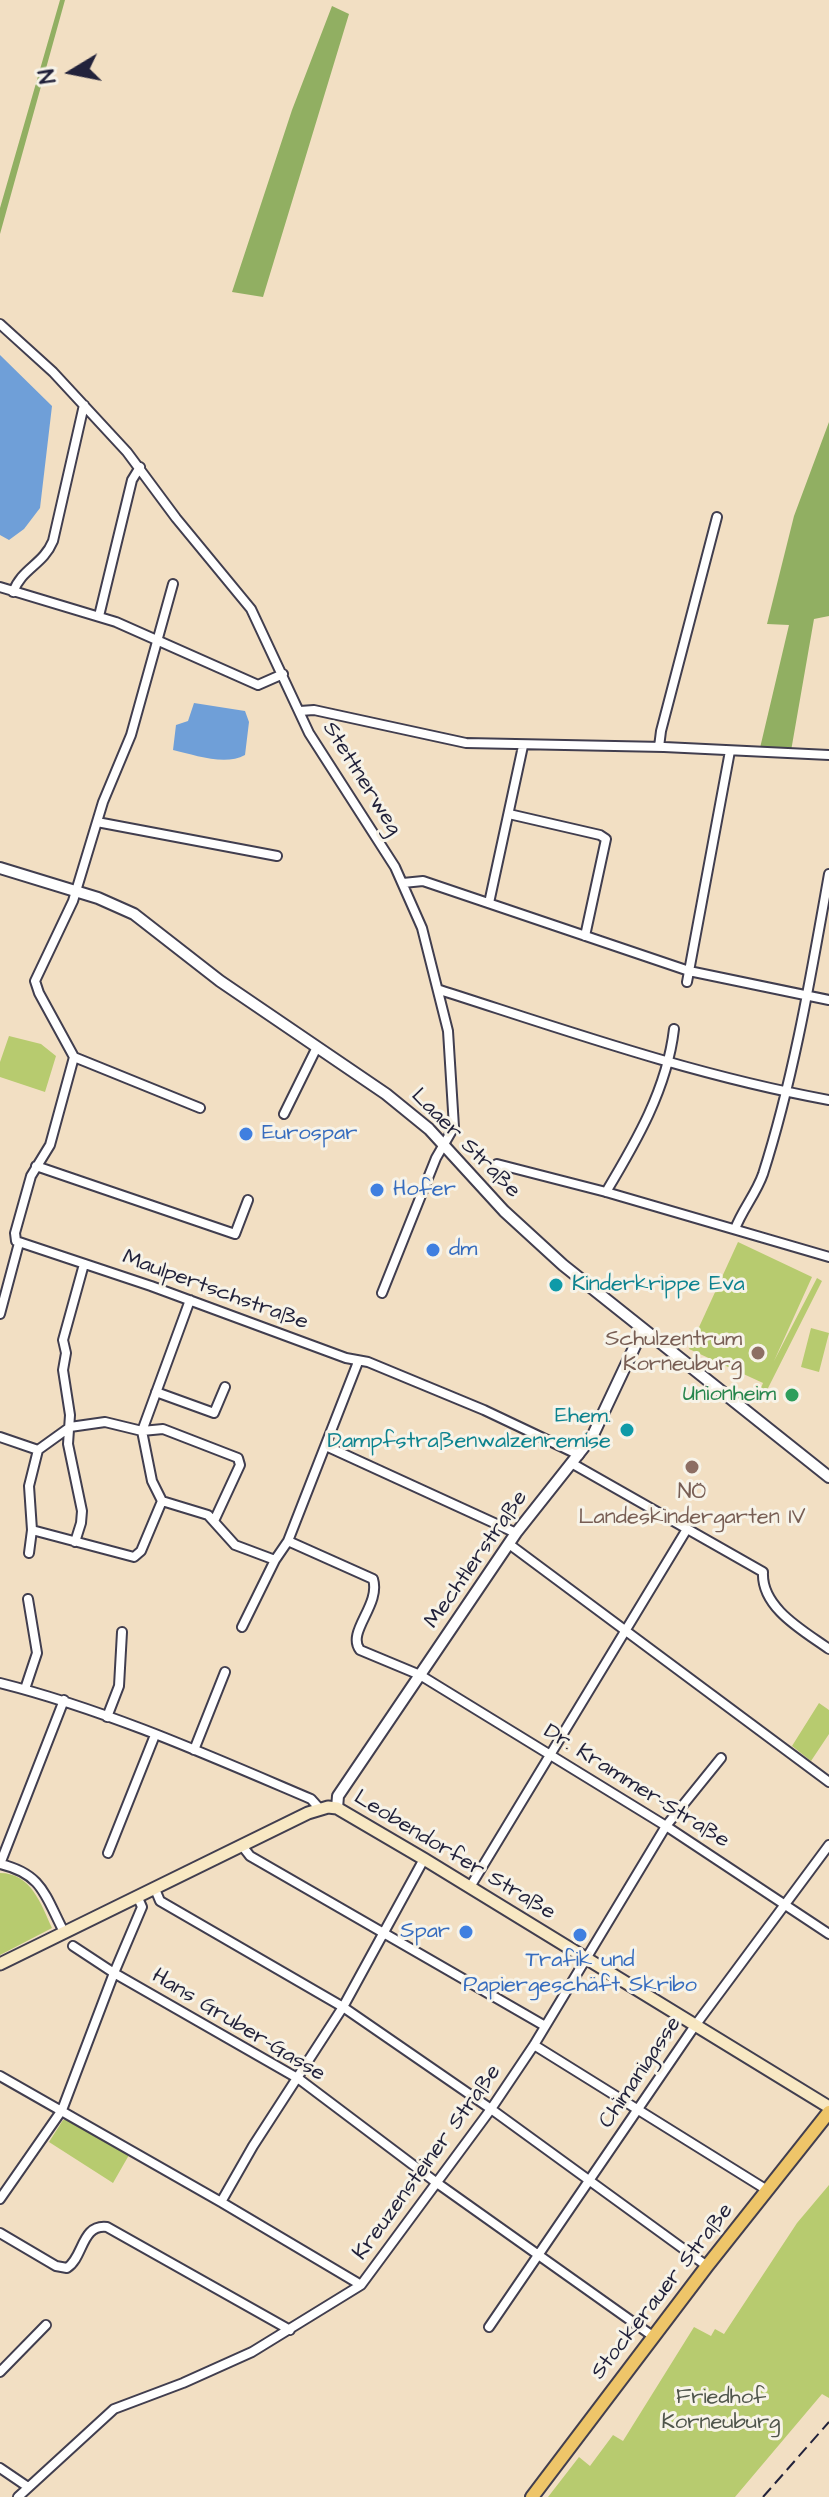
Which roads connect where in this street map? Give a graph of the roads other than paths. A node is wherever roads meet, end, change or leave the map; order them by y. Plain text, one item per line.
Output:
1 (0, 324) edge
2 (84, 405) junction
3 (140, 467) junction
4 (717, 517) dead end
5 (173, 584) dead end
6 (0, 587) edge
7 (13, 592) junction
8 (99, 616) junction
9 (158, 640) junction
10 (283, 674) junction
11 (300, 711) junction
12 (523, 746) junction
13 (659, 747) junction
14 (730, 751) junction
15 (829, 755) edge
16 (509, 814) junction
17 (97, 822) junction
18 (277, 856) dead end
19 (0, 868) edge
20 (829, 874) edge
21 (403, 883) junction
22 (75, 891) junction
23 (489, 903) junction
24 (585, 936) junction
25 (689, 971) junction
26 (687, 982) dead end
27 (440, 990) junction
28 (807, 997) junction
29 (829, 1000) edge
30 (674, 1029) dead end
31 (317, 1047) junction
32 (74, 1057) junction
33 (667, 1062) junction
34 (786, 1092) junction
35 (829, 1100) edge
36 (200, 1108) dead end
37 (284, 1114) dead end
38 (445, 1146) junction
39 (497, 1164) dead end
40 (36, 1166) junction
41 (606, 1192) junction
42 (248, 1200) dead end
43 (735, 1229) junction
44 (19, 1243) junction
45 (829, 1257) edge
46 (84, 1264) junction
47 (382, 1293) dead end
48 (190, 1300) junction
49 (0, 1314) edge
50 (642, 1331) junction
51 (358, 1362) junction
52 (225, 1387) dead end
53 (156, 1392) junction
54 (70, 1427) junction
55 (142, 1431) junction
56 (0, 1437) edge
57 (326, 1446) junction
58 (38, 1450) junction
59 (576, 1460) junction
60 (829, 1477) edge
61 (162, 1501) junction
62 (214, 1521) junction
63 (687, 1529) junction
64 (32, 1530) junction
65 (516, 1533) junction
66 (288, 1541) junction
67 (75, 1542) junction
68 (509, 1544) junction
69 (29, 1553) dead end
70 (275, 1560) junction
71 (28, 1599) dead end
72 (242, 1627) dead end
73 (626, 1630) junction
74 (122, 1632) dead end
75 (829, 1649) edge
76 (225, 1672) dead end
77 (420, 1675) junction
78 (0, 1683) edge
79 (25, 1689) junction
80 (64, 1700) junction
81 (107, 1717) junction
82 (155, 1735) junction
83 (194, 1750) junction
84 (550, 1754) junction
85 (721, 1758) dead end
86 (829, 1782) edge
87 (337, 1808) junction
88 (320, 1809) junction
89 (666, 1826) junction
90 (829, 1845) edge
91 (243, 1847) junction
92 (108, 1853) dead end
93 (424, 1859) junction
94 (0, 1864) edge
95 (470, 1887) junction
96 (155, 1889) junction
97 (138, 1898) junction
98 (785, 1903) junction
99 (64, 1932) junction
100 (385, 1933) junction
101 (829, 1934) edge
102 (73, 1946) dead end
103 (585, 1959) junction
104 (0, 1964) edge
105 (114, 1973) junction
106 (343, 2007) junction
107 (545, 2026) junction
108 (694, 2027) junction
109 (534, 2045) junction
110 (0, 2076) edge
111 (299, 2079) junction
112 (491, 2109) junction
113 (639, 2109) junction
114 (62, 2110) junction
115 (829, 2110) edge
116 (590, 2181) junction
117 (437, 2183) junction
118 (767, 2190) junction
119 (0, 2199) edge
120 (221, 2202) junction
121 (0, 2233) edge
122 (538, 2255) junction
123 (703, 2264) junction
124 (361, 2285) junction
125 (46, 2325) dead end
126 (489, 2327) dead end
127 (290, 2330) junction
128 (650, 2334) junction
129 (0, 2372) edge
130 (0, 2468) edge
131 (28, 2487) junction
132 (18, 2497) edge
133 (532, 2497) edge

1 - 2 street, Stettnerweg
2 - 3 street, Stettnerweg
2 - 7 street
3 - 8 street
3 - 10 street, Stettnerweg
4 - 13 street
5 - 9 street
6 - 7 street
7 - 8 street
8 - 9 street
9 - 10 street
9 - 17 street
10 - 11 street, Stettnerweg
11 - 12 street
11 - 21 street, Stettnerweg
12 - 13 street
12 - 16 street
13 - 14 street
14 - 15 street
14 - 25 street
16 - 23 street
16 - 24 street
17 - 18 street
17 - 22 street
19 - 22 street, Laaer Straße
20 - 28 street
21 - 23 street
21 - 27 street, Stettnerweg
22 - 31 street, Laaer Straße
22 - 32 street
23 - 24 street
24 - 25 street
25 - 26 street
25 - 28 street
27 - 33 street
27 - 38 street, Stettnerweg
28 - 29 street
28 - 34 street
30 - 33 street
31 - 37 street
31 - 38 street, Laaer Straße
32 - 36 street
32 - 40 street
33 - 34 street
33 - 41 street
34 - 35 street
34 - 43 street
38 - 47 street, Stettnerweg
38 - 50 street, Laaer Straße
39 - 41 street
40 - 42 street
40 - 44 street
41 - 43 street
43 - 45 street
44 - 46 street, Maulpertschstraße
44 - 49 street
46 - 48 street, Maulpertschstraße
46 - 54 street
48 - 51 street, Maulpertschstraße
48 - 53 street
50 - 59 street, Mechtlerstraße
50 - 60 street, Laaer Straße
51 - 57 street
51 - 59 street, Maulpertschstraße
52 - 53 street
53 - 55 street
54 - 55 street
54 - 58 street
54 - 67 street
55 - 61 street
55 - 62 street
56 - 58 street
57 - 65 street
57 - 66 street
58 - 64 street
59 - 63 street, Maulpertschstraße
59 - 65 street, Mechtlerstraße
61 - 62 street
61 - 67 street
62 - 70 street
63 - 73 street
63 - 75 street, Maulpertschstraße
64 - 67 street
64 - 69 street
65 - 68 street, Mechtlerstraße
66 - 70 street
66 - 77 street, Dr. Krammer-Straße
68 - 73 street
68 - 77 street, Mechtlerstraße
70 - 72 street
71 - 79 street
73 - 84 street
73 - 86 street
74 - 81 street
76 - 83 street
77 - 84 street, Dr. Krammer-Straße
77 - 87 street, Mechtlerstraße
78 - 79 street
79 - 80 street
80 - 81 street
80 - 94 street
81 - 82 street
82 - 83 street
82 - 92 street
83 - 88 street
84 - 89 street, Dr. Krammer-Straße
84 - 95 street
85 - 89 street, Kreuzensteiner Straße
87 - 88 main road, Leobendorfer Straße
87 - 93 main road, Leobendorfer Straße
88 - 91 main road, Leobendorfer Straße
89 - 98 street, Dr. Krammer-Straße
89 - 103 street, Kreuzensteiner Straße
90 - 98 street, Chimanigasse
91 - 96 main road, Leobendorfer Straße
91 - 100 street
93 - 95 main road, Leobendorfer Straße
93 - 100 street
94 - 99 street
95 - 103 main road, Leobendorfer Straße
96 - 97 main road, Leobendorfer Straße
96 - 106 street
97 - 99 main road, Leobendorfer Straße
97 - 105 street
98 - 101 street, Dr. Krammer-Straße
98 - 108 street, Chimanigasse
99 - 104 main road, Leobendorfer Straße
100 - 106 street
100 - 107 street
102 - 105 street, Hans Gruber-Gasse
103 - 107 street, Kreuzensteiner Straße
103 - 108 main road, Leobendorfer Straße
105 - 111 street, Hans Gruber-Gasse
105 - 114 street
106 - 111 street
106 - 112 street
107 - 109 street, Kreuzensteiner Straße
108 - 113 street, Chimanigasse
108 - 115 main road, Leobendorfer Straße
109 - 112 street, Kreuzensteiner Straße
109 - 113 street
110 - 114 street
111 - 117 street, Hans Gruber-Gasse
111 - 120 street
112 - 116 street
112 - 117 street, Kreuzensteiner Straße
113 - 116 street, Chimanigasse
113 - 118 street
114 - 119 street
114 - 120 street
115 - 118 main road, Stockerauer Straße
116 - 122 street, Chimanigasse
116 - 123 street
117 - 122 street, Hans Gruber-Gasse
117 - 124 street, Kreuzensteiner Straße
118 - 123 main road, Stockerauer Straße
120 - 124 street
121 - 127 street
122 - 126 street, Chimanigasse
122 - 128 street, Hans Gruber-Gasse
123 - 128 main road, Stockerauer Straße
124 - 127 street, Kreuzensteiner Straße
125 - 129 street
127 - 131 street, Kreuzensteiner Straße
128 - 133 main road, Stockerauer Straße
130 - 131 street
131 - 132 street, Kreuzensteiner Straße

